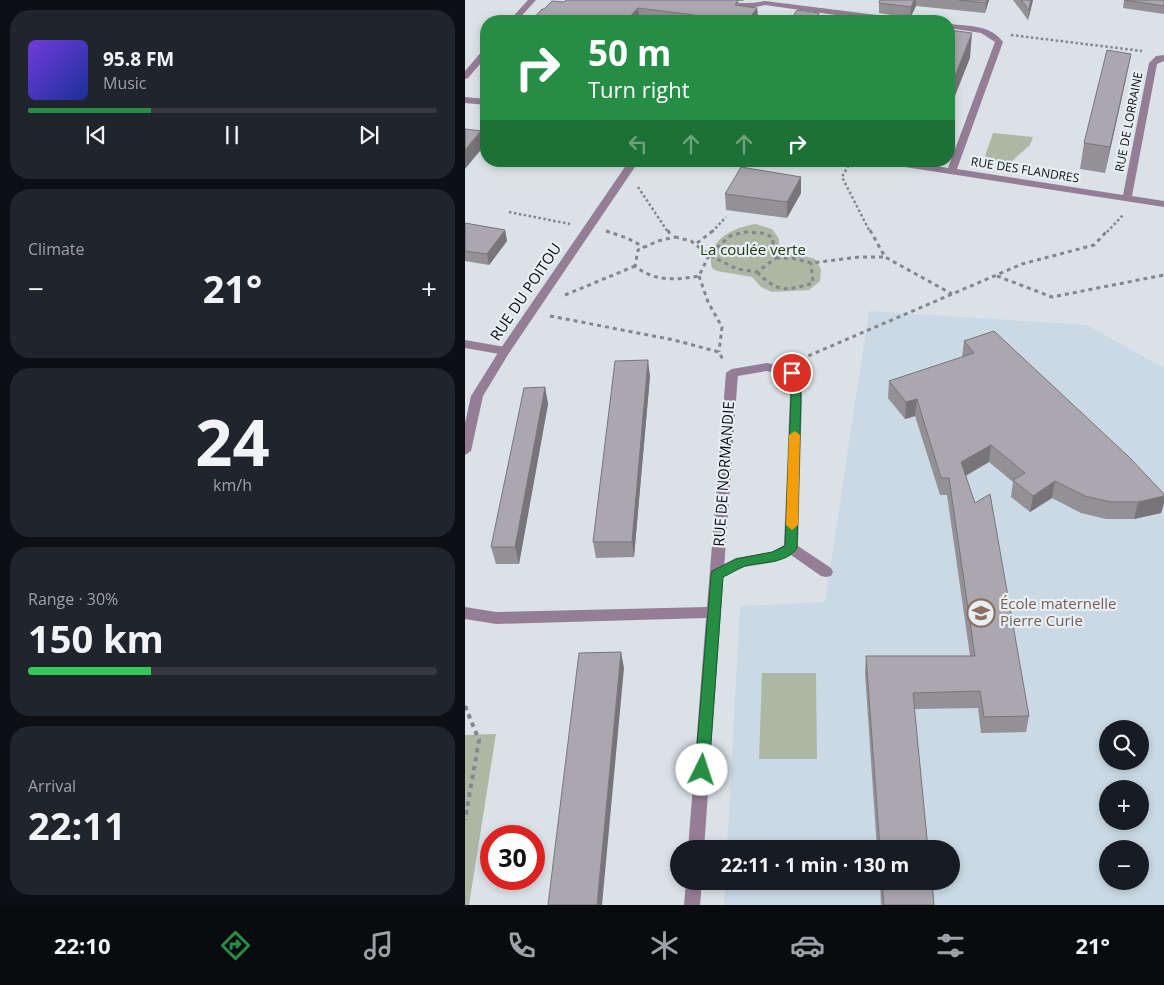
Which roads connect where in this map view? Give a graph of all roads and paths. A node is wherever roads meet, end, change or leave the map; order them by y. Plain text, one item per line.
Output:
1 (532, 0) edge
2 (695, 0) edge
3 (518, 15) edge
4 (835, 15) edge
5 (955, 27) edge
6 (996, 36) junction
7 (1161, 58) edge
8 (480, 60) edge
9 (465, 76) edge
10 (465, 100) edge
11 (480, 101) edge
12 (955, 161) edge
13 (630, 167) edge
14 (741, 167) edge
15 (848, 167) edge
16 (920, 167) edge
17 (953, 167) edge
18 (627, 172) junction
19 (749, 172) edge
20 (951, 172) junction
21 (1127, 198) junction
22 (1164, 204) edge
23 (509, 212) dead end
24 (726, 217) dead end
25 (570, 224) dead end
26 (591, 226) junction
27 (671, 238) junction
28 (697, 243) junction
29 (644, 247) junction
30 (709, 255) junction
31 (885, 257) junction
32 (775, 258) junction
33 (811, 263) junction
34 (635, 266) junction
35 (757, 272) junction
36 (1164, 275) edge
37 (699, 276) junction
38 (997, 276) junction
39 (952, 294) junction
40 (536, 309) junction
41 (465, 344) edge
42 (505, 351) junction
43 (719, 352) junction
44 (778, 370) junction
45 (732, 373) junction
46 (467, 429) edge
47 (465, 451) edge
48 (791, 548) junction
49 (826, 572) dead end
50 (717, 575) junction
51 (713, 612) junction
52 (465, 613) edge
53 (465, 706) edge
54 (465, 820) edge
55 (697, 840) edge
56 (693, 890) edge
57 (692, 905) edge

1 - 3 street
2 - 4 street
5 - 6 street
6 - 7 path
6 - 12 street
7 - 21 street, RUE DE LORRAINE
8 - 9 street
10 - 11 street
13 - 18 street, RUE DU POITOU
14 - 19 path
15 - 31 path
16 - 20 street, RUE DES FLANDRES
17 - 20 street
18 - 26 street, RUE DU POITOU
18 - 27 path
20 - 21 street, RUE DES FLANDRES
21 - 22 street, RUE DES FLANDRES
21 - 38 path
23 - 25 path
24 - 28 path
26 - 29 path
26 - 40 street, RUE DU POITOU
27 - 28 path
27 - 29 path
28 - 30 path
29 - 34 path
30 - 32 path
30 - 35 path
30 - 37 path
31 - 33 path
31 - 39 path
32 - 33 path
32 - 35 path
33 - 35 path
34 - 37 path
34 - 40 path
36 - 38 path
37 - 43 path
38 - 39 path
39 - 44 path
40 - 42 street, RUE DU POITOU
40 - 43 path
41 - 42 street
42 - 46 street, RUE DU POITOU
43 - 45 path
44 - 45 street
44 - 48 street
45 - 50 street, RUE DE NORMANDIE
46 - 47 street, RUE DU POITOU
48 - 49 street
48 - 50 street
50 - 51 street, RUE DE NORMANDIE
51 - 52 street
51 - 55 street, RUE DE NORMANDIE
53 - 54 path
56 - 57 street

